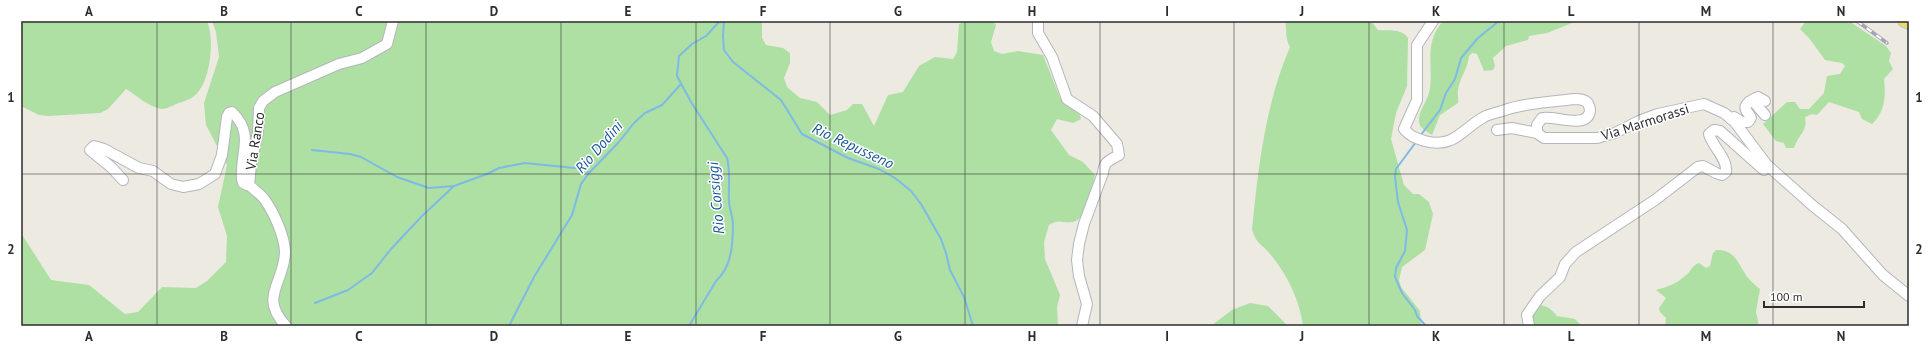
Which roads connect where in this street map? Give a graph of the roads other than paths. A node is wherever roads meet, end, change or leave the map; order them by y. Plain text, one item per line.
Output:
1 (393, 21) edge
2 (1038, 21) edge
3 (1433, 21) edge
4 (1904, 21) edge
5 (1909, 23) edge
6 (1765, 101) dead end
7 (1749, 102) junction
8 (1765, 115) dead end
9 (1731, 119) junction
10 (1497, 130) dead end
11 (1538, 133) junction
12 (1781, 178) junction
13 (123, 180) dead end
14 (250, 184) junction
15 (1909, 296) edge
16 (286, 326) edge
17 (1082, 326) edge
18 (1529, 326) edge

1 - 14 street, Via Ranco
2 - 17 street
3 - 11 street, Via Marmorassi
4 - 5 main road
6 - 7 street
7 - 8 street
7 - 9 street
9 - 11 street, Via Marmorassi
9 - 12 street, Via Marmorassi
10 - 11 street
12 - 15 street, Via Marmorassi
12 - 18 street, Via Marmorassi
13 - 14 street
14 - 16 street, Via Ranco

